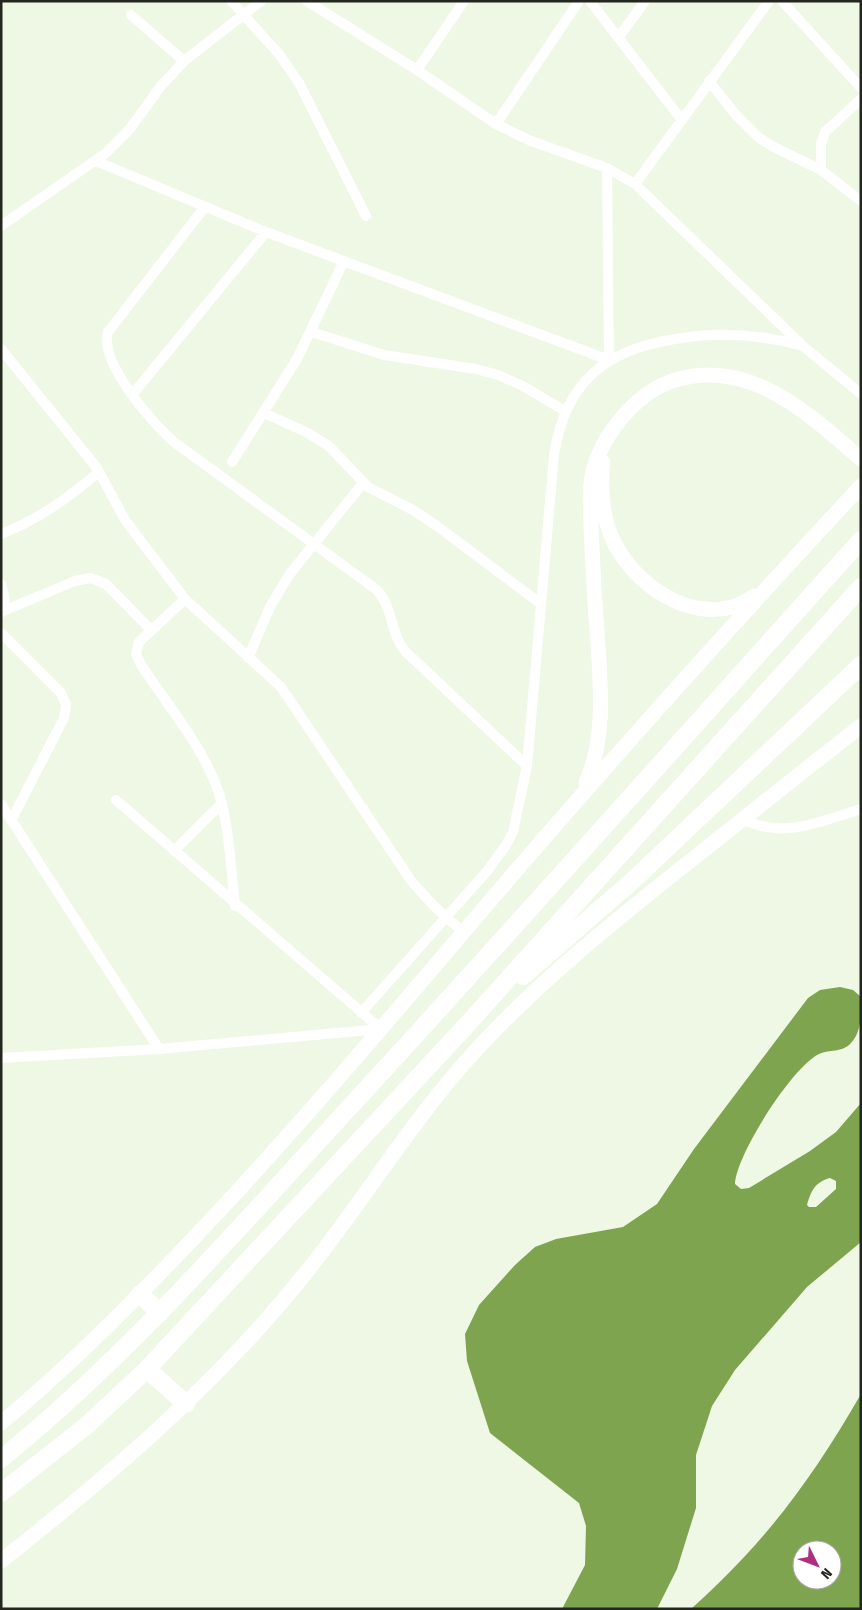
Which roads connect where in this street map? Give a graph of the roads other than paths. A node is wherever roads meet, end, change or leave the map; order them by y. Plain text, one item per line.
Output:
1 (231, 1) edge
2 (261, 1) edge
3 (307, 1) edge
4 (464, 1) edge
5 (580, 1) edge
6 (590, 1) edge
7 (645, 1) edge
8 (769, 1) edge
9 (782, 1) edge
10 (244, 14) junction
11 (131, 15) dead end
12 (618, 38) junction
13 (184, 60) junction
14 (417, 70) junction
15 (709, 81) junction
16 (861, 88) edge
17 (861, 99) edge
18 (681, 119) junction
19 (496, 124) junction
20 (96, 161) junction
21 (607, 168) junction
22 (821, 170) junction
23 (634, 184) junction
24 (861, 201) edge
25 (204, 208) junction
26 (366, 216) dead end
27 (1, 226) edge
28 (266, 232) junction
29 (344, 262) junction
30 (312, 332) junction
31 (803, 346) junction
32 (1, 349) edge
33 (609, 360) junction
34 (861, 394) edge
35 (132, 395) junction
36 (565, 412) junction
37 (264, 413) junction
38 (604, 448) junction
39 (856, 455) edge
40 (232, 462) dead end
41 (99, 472) junction
42 (363, 483) junction
43 (861, 486) edge
44 (1, 534) edge
45 (861, 540) edge
46 (313, 543) junction
47 (1, 584) edge
48 (861, 587) edge
49 (762, 592) junction
50 (185, 599) junction
51 (541, 604) junction
52 (2, 612) edge
53 (152, 630) junction
54 (1, 633) edge
55 (248, 658) junction
56 (861, 665) edge
57 (861, 726) edge
58 (527, 766) junction
59 (116, 800) dead end
60 (222, 803) junction
61 (1, 804) edge
62 (571, 806) junction
63 (861, 809) edge
64 (12, 819) junction
65 (743, 819) junction
66 (174, 851) junction
67 (236, 906) junction
68 (446, 916) junction
69 (463, 932) junction
70 (442, 1007) junction
71 (361, 1013) junction
72 (464, 1028) junction
73 (380, 1030) junction
74 (160, 1049) junction
75 (1, 1058) edge
76 (140, 1294) junction
77 (160, 1314) junction
78 (147, 1369) junction
79 (186, 1404) junction
80 (1, 1423) edge
81 (1, 1459) edge
82 (1, 1493) edge
83 (1, 1561) edge

1 - 10 street
2 - 10 street
3 - 14 street
4 - 14 street
5 - 19 street
6 - 12 street
7 - 12 street
8 - 15 street
9 - 16 street
10 - 13 street
10 - 26 street
11 - 13 street
12 - 18 street
13 - 20 street
14 - 19 street
15 - 18 street
15 - 22 street
17 - 22 street
18 - 23 street
19 - 21 street
20 - 25 street
20 - 27 street
21 - 23 street
21 - 33 street
22 - 24 street
23 - 31 street
25 - 28 street
25 - 35 street
28 - 29 street
28 - 35 street
29 - 30 street
29 - 33 street
30 - 36 street
30 - 37 street
31 - 33 street
31 - 34 street
32 - 41 street
33 - 36 street
35 - 46 street
36 - 51 street
37 - 40 street
37 - 42 street
38 - 39 main road
38 - 49 main road
38 - 62 main road
41 - 44 street
41 - 50 street
42 - 46 street
42 - 51 street
43 - 49 main road
45 - 70 highway
46 - 55 street
46 - 58 street
47 - 52 street
48 - 72 highway
49 - 62 main road
50 - 53 street
50 - 55 street
51 - 58 street
52 - 53 street
53 - 60 street
54 - 64 street
55 - 68 street
56 - 72 highway
57 - 65 main road
58 - 68 street
59 - 66 street
60 - 66 street
60 - 67 street
61 - 64 street
62 - 69 main road
63 - 65 street
64 - 74 street
65 - 79 main road
66 - 67 street
67 - 71 street
68 - 69 street
68 - 71 street
69 - 73 main road
70 - 72 highway
70 - 77 highway
71 - 73 street
72 - 78 highway
73 - 74 street
73 - 76 main road
74 - 75 street
76 - 77 highway
76 - 80 main road
77 - 81 highway
78 - 79 highway
78 - 82 highway
79 - 83 main road

